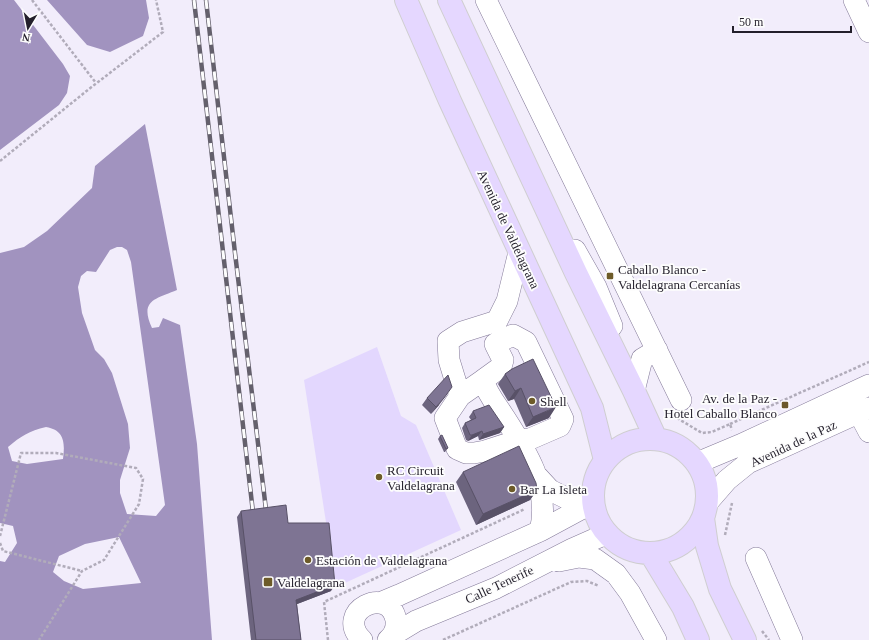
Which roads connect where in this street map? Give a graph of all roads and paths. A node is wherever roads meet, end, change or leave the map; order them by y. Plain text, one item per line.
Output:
1 (32, 0) edge
2 (156, 0) edge
3 (406, 0) edge
4 (449, 0) edge
5 (486, 0) edge
6 (860, 1) edge
7 (869, 32) edge
8 (96, 84) junction
9 (0, 161) edge
10 (519, 252) junction
11 (507, 301) junction
12 (513, 335) junction
13 (657, 350) junction
14 (869, 362) edge
15 (483, 380) junction
16 (869, 385) edge
17 (634, 391) junction
18 (460, 396) junction
19 (681, 400) dead end
20 (864, 410) edge
21 (730, 424) dead end
22 (869, 432) edge
23 (656, 439) junction
24 (519, 440) junction
25 (605, 460) junction
26 (697, 462) junction
27 (538, 477) junction
28 (592, 501) junction
29 (531, 506) dead end
30 (705, 511) junction
31 (728, 517) dead end
32 (540, 531) junction
33 (606, 534) junction
34 (0, 536) edge
35 (724, 542) dead end
36 (0, 543) edge
37 (651, 554) junction
38 (756, 558) dead end
39 (542, 564) junction
40 (82, 571) junction
41 (600, 586) dead end
42 (380, 603) junction
43 (687, 615) junction
44 (749, 633) edge
45 (357, 638) edge
46 (391, 638) edge
47 (38, 640) edge
48 (328, 640) edge
49 (443, 640) edge
50 (656, 640) edge
51 (688, 640) edge
52 (698, 640) edge
53 (769, 640) edge
54 (792, 640) edge

1 - 8 path
2 - 8 path
3 - 10 main road, Avenida de Valdelagrana
4 - 17 main road
5 - 13 street
6 - 7 street
8 - 9 path
10 - 11 street
10 - 25 main road, Avenida de Valdelagrana
11 - 12 street
11 - 18 street
12 - 15 street
12 - 24 street
13 - 17 street
13 - 19 street
14 - 21 path
15 - 18 street
15 - 24 street
16 - 26 street, Avenida de la Paz
17 - 23 main road
18 - 24 street
20 - 22 street
20 - 30 street, Avenida de la Paz
23 - 25 main road
23 - 26 main road
24 - 27 street
25 - 28 main road
26 - 30 main road
27 - 28 street
27 - 32 street
28 - 32 street
28 - 33 main road
29 - 48 path
30 - 37 main road
30 - 44 main road
31 - 35 path
32 - 42 street
33 - 37 main road
33 - 39 street, Calle Tenerife
34 - 40 path
36 - 40 path
37 - 43 main road
38 - 54 street
39 - 46 street, Calle Tenerife
39 - 50 street
40 - 47 path
41 - 49 path
42 - 45 street
42 - 46 street
43 - 51 street
43 - 52 main road
44 - 53 path

